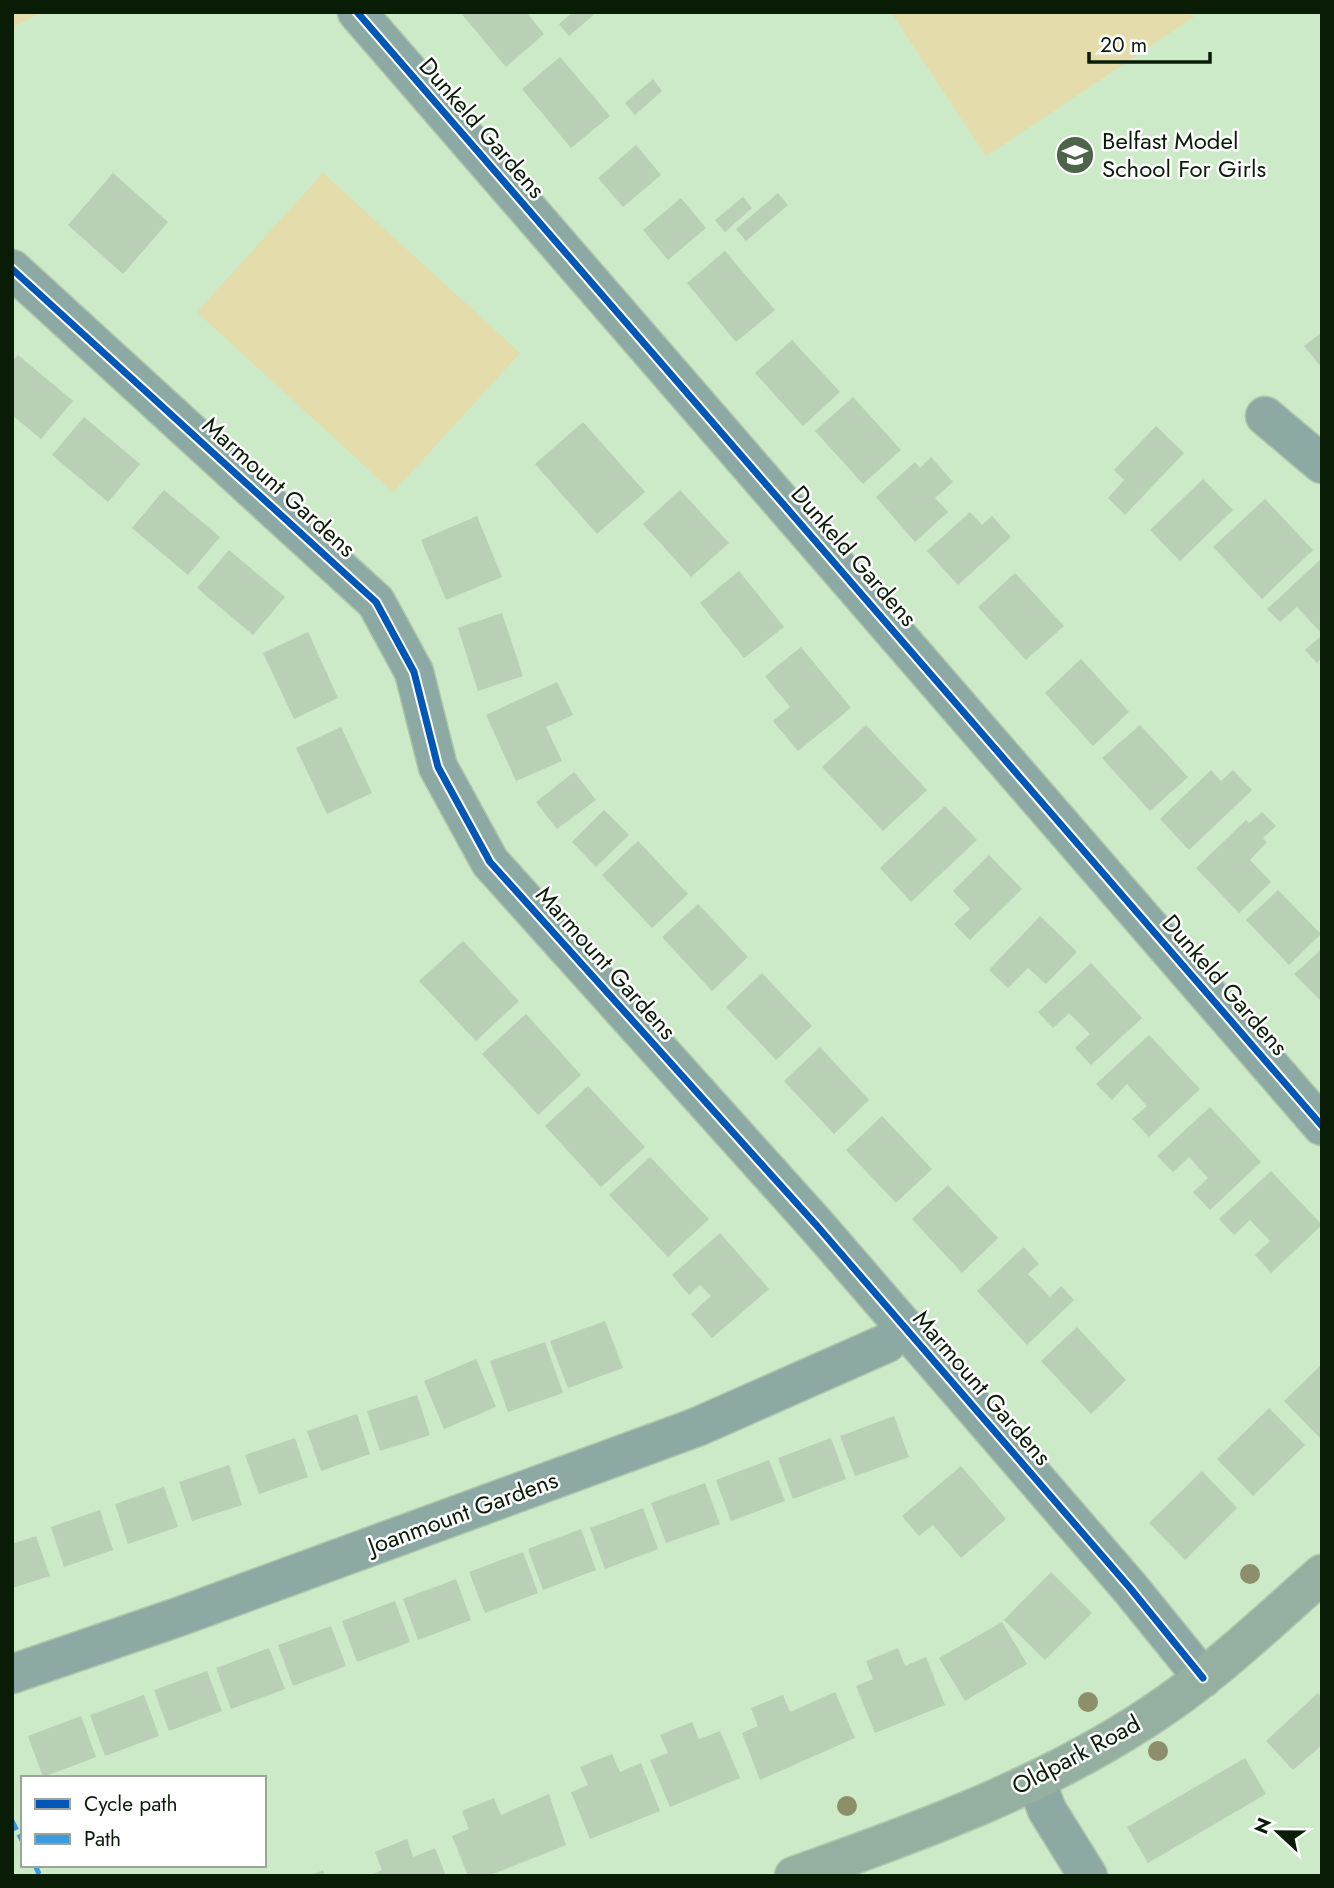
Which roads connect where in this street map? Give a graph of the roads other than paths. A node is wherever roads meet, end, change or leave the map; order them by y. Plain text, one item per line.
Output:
1 (357, 12) edge
2 (12, 269) edge
3 (1265, 416) dead end
4 (1322, 464) edge
5 (1322, 1125) edge
6 (904, 1328) junction
7 (1322, 1574) edge
8 (12, 1674) edge
9 (1203, 1678) junction
10 (1036, 1781) junction
11 (794, 1876) edge
12 (1087, 1876) edge

1 - 5 street, Dunkeld Gardens
2 - 6 street, Marmount Gardens
3 - 4 street
6 - 8 street, Joanmount Gardens
6 - 9 street, Marmount Gardens
7 - 9 main road, Oldpark Road
9 - 10 main road, Oldpark Road
10 - 11 main road, Oldpark Road
10 - 12 street

